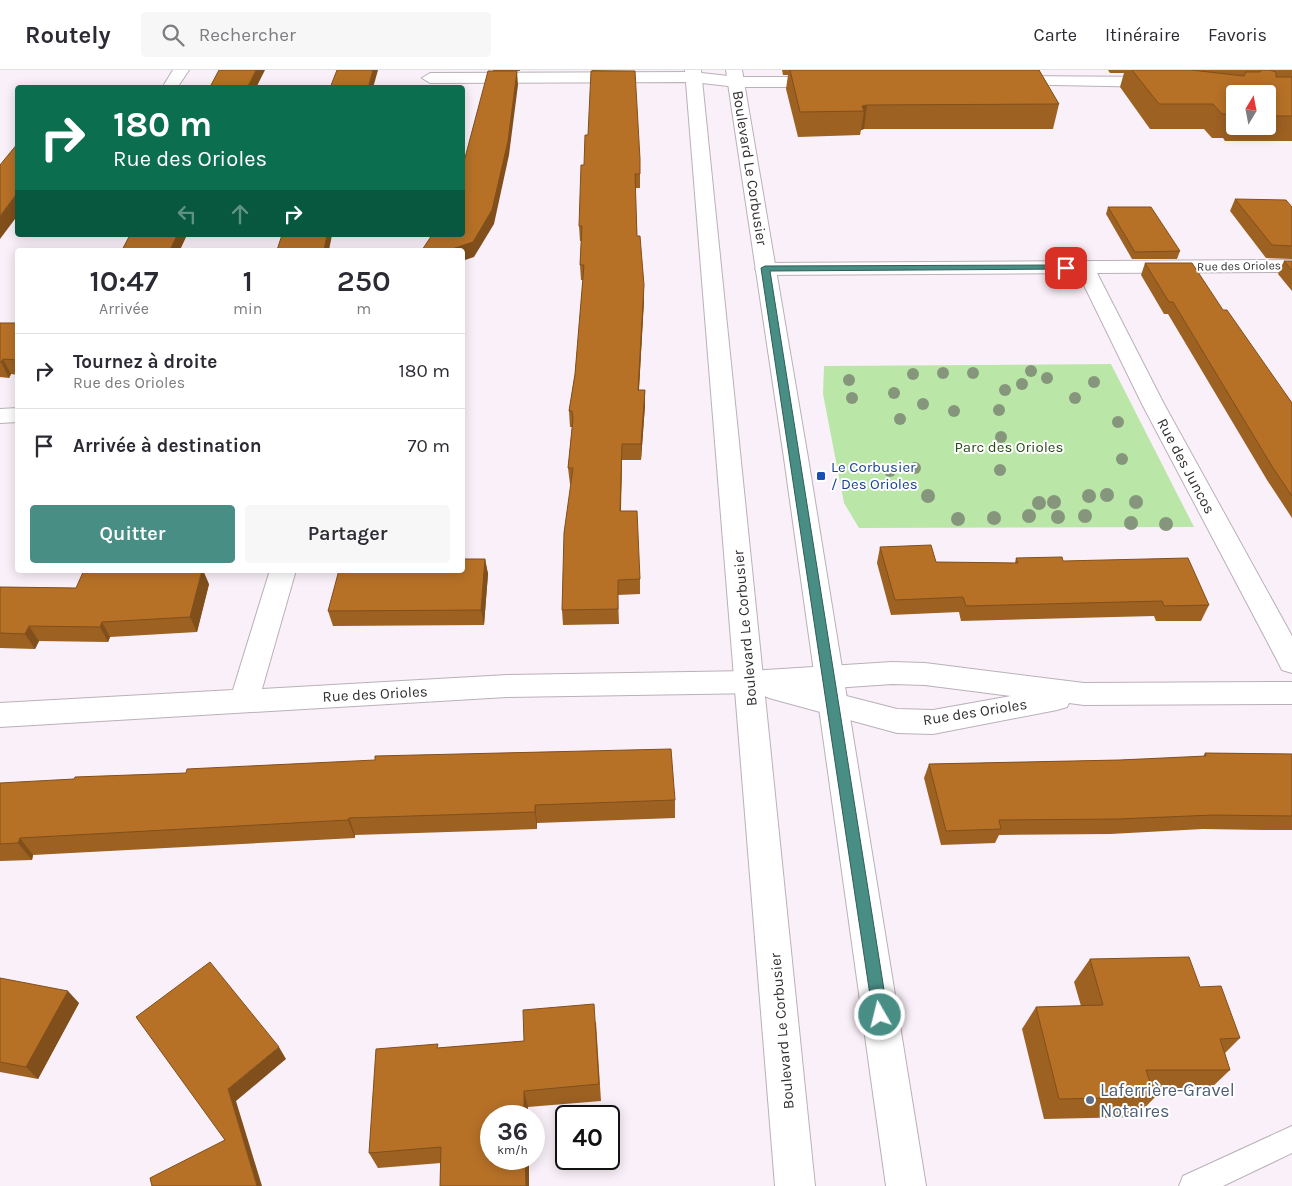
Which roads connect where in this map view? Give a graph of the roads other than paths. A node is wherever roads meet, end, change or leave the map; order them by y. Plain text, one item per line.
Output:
1 (181, 70) edge
2 (693, 74) edge
3 (736, 76) edge
4 (430, 79) edge
5 (995, 81) edge
6 (834, 82) edge
7 (1172, 84) edge
8 (171, 85) edge
9 (1292, 266) edge
10 (765, 268) junction
11 (1085, 268) junction
12 (15, 415) edge
13 (0, 416) edge
14 (282, 573) edge
15 (1292, 662) edge
16 (750, 682) junction
17 (830, 691) junction
18 (1292, 693) edge
19 (1084, 694) junction
20 (244, 702) junction
21 (0, 715) edge
22 (1292, 1139) edge
23 (795, 1186) edge
24 (906, 1186) edge
25 (1193, 1186) edge

1 - 8 street
2 - 3 street
2 - 4 street
2 - 16 street, Boulevard Le Corbusier
3 - 6 street
3 - 10 street, Boulevard Le Corbusier
5 - 7 street
9 - 11 street, Rue des Orioles
10 - 11 street, Rue des Orioles
10 - 17 street, Boulevard Le Corbusier
11 - 15 street, Rue des Juncos
12 - 13 street
14 - 20 street
16 - 17 street, Rue des Orioles
16 - 20 street, Rue des Orioles
16 - 23 street, Boulevard Le Corbusier
17 - 19 street, Rue des Orioles
17 - 19 street, Rue des Orioles
17 - 24 street, Boulevard Le Corbusier
18 - 19 street, Rue des Orioles
20 - 21 street, Rue des Orioles
22 - 25 lane

